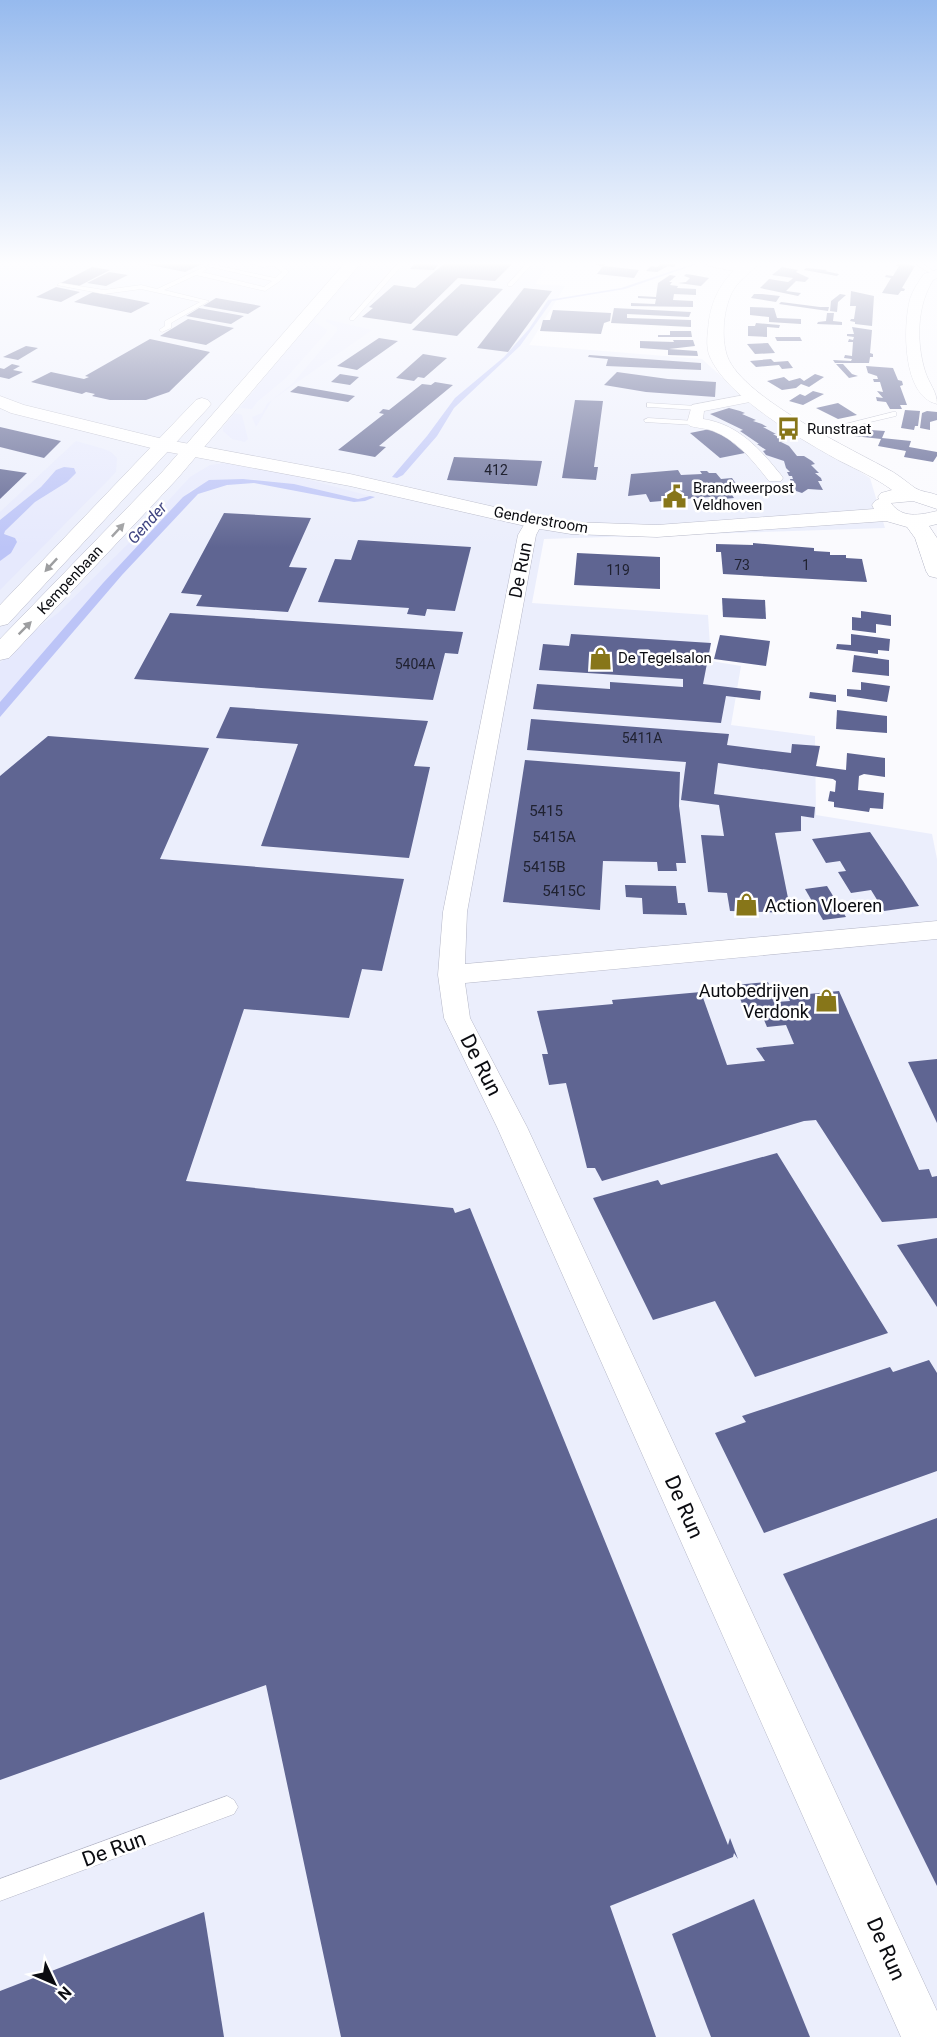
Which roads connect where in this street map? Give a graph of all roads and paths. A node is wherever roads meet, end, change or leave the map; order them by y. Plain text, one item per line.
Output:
1 (262, 358) edge
2 (720, 358) edge
3 (915, 358) edge
4 (212, 393) dead end
5 (755, 397) junction
6 (937, 400) edge
7 (2, 402) edge
8 (650, 405) dead end
9 (893, 414) dead end
10 (696, 415) junction
11 (648, 420) dead end
12 (810, 434) junction
13 (183, 441) junction
14 (775, 478) dead end
15 (894, 502) junction
16 (933, 512) edge
17 (534, 522) junction
18 (937, 571) edge
19 (0, 619) edge
20 (0, 653) edge
21 (937, 930) edge
22 (451, 975) junction
23 (227, 1807) dead end
24 (0, 1890) edge
25 (926, 2037) edge

1 - 13 street, Kempenbaan
2 - 5 street
3 - 6 street
4 - 13 street, Kempenbaan
5 - 10 street
5 - 12 street
7 - 13 street
8 - 10 lane
9 - 12 lane
10 - 11 lane
10 - 14 street
12 - 15 street
13 - 17 street, Genderstroom
13 -> 19 street, Kempenbaan
20 -> 13 street, Kempenbaan
15 - 16 street
15 - 17 street, Genderstroom
16 - 18 street
17 - 22 street, De Run
21 - 22 street
22 - 25 street, De Run
23 - 24 lane, De Run

